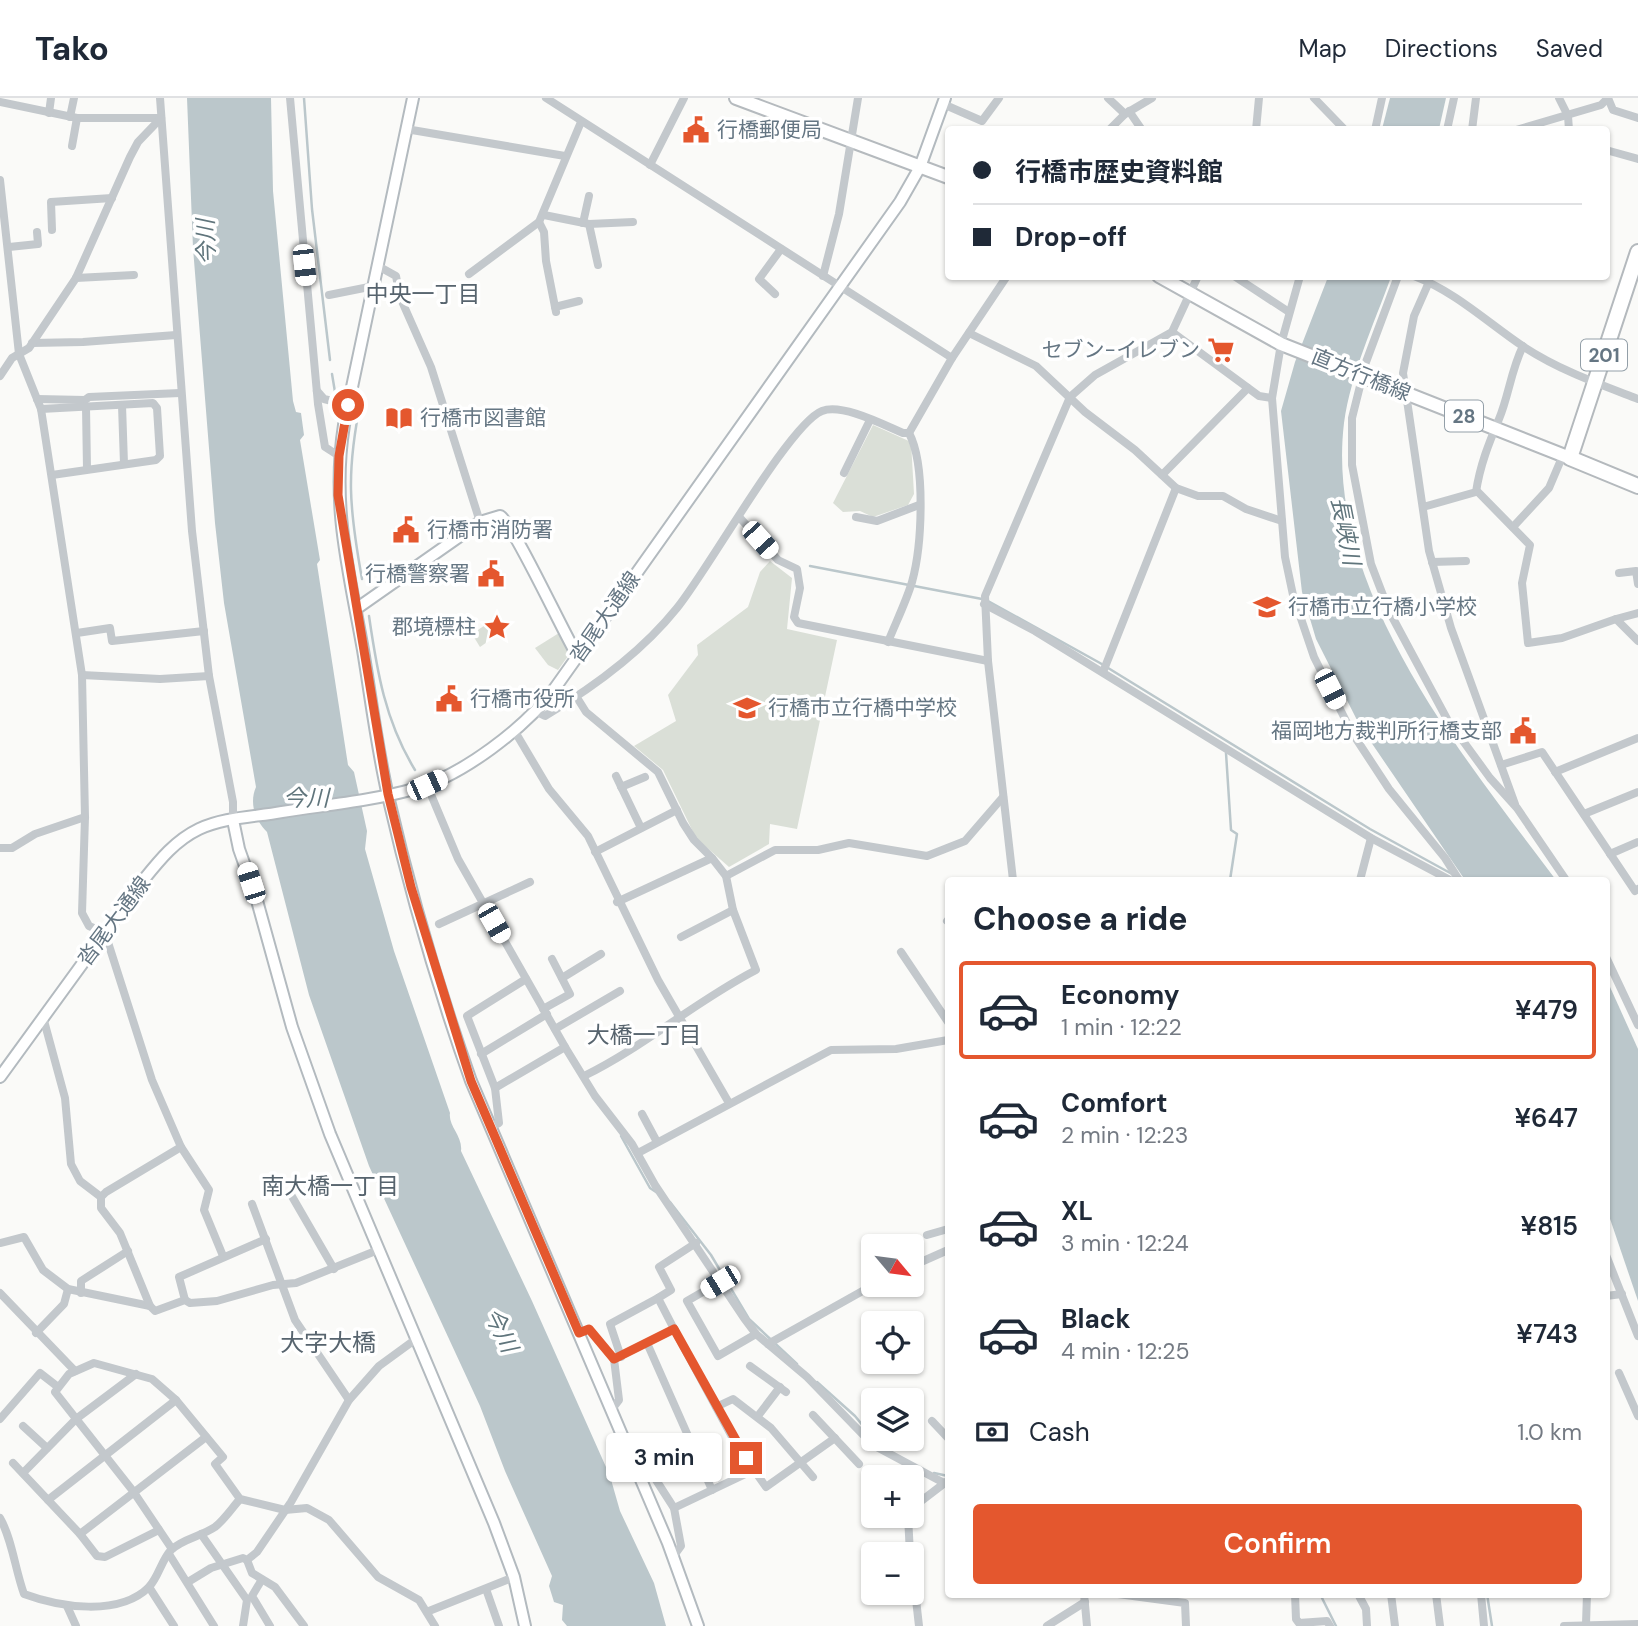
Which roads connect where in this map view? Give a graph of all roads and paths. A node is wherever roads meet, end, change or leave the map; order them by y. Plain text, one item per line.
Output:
1 (51, 98) edge
2 (74, 98) edge
3 (160, 98) edge
4 (289, 98) edge
5 (413, 98) edge
6 (546, 98) edge
7 (684, 98) edge
8 (736, 98) edge
9 (771, 98) edge
10 (858, 98) edge
11 (999, 98) edge
12 (1108, 98) edge
13 (1259, 98) edge
14 (1314, 98) edge
15 (1382, 98) edge
16 (1454, 98) edge
17 (1476, 98) edge
18 (1559, 98) edge
19 (1608, 98) edge
20 (1146, 99) edge
21 (944, 101) edge
22 (0, 102) edge
23 (770, 112) junction
24 (49, 113) junction
25 (1127, 113) junction
26 (1568, 116) junction
27 (74, 118) junction
28 (161, 118) junction
29 (1638, 118) edge
30 (581, 122) junction
31 (1113, 126) edge
32 (1138, 126) edge
33 (1256, 126) edge
34 (1341, 126) edge
35 (1376, 126) edge
36 (1448, 126) edge
37 (1475, 126) edge
38 (1531, 126) edge
39 (1569, 126) edge
40 (406, 129) junction
41 (851, 142) junction
42 (72, 146) dead end
43 (1610, 151) edge
44 (565, 156) junction
45 (1638, 159) edge
46 (650, 165) junction
47 (920, 167) junction
48 (945, 176) edge
49 (0, 180) edge
50 (589, 196) dead end
51 (112, 198) junction
52 (541, 218) junction
53 (633, 222) dead end
54 (586, 223) junction
55 (52, 230) dead end
56 (37, 232) dead end
57 (9, 247) junction
58 (782, 248) junction
59 (1638, 252) edge
60 (0, 260) edge
61 (10, 262) junction
62 (598, 264) dead end
63 (378, 266) junction
64 (469, 274) dead end
65 (134, 275) dead end
66 (823, 276) junction
67 (76, 278) junction
68 (1004, 280) edge
69 (1166, 280) edge
70 (1196, 280) edge
71 (1240, 280) edge
72 (1299, 280) edge
73 (1396, 280) edge
74 (1432, 281) edge
75 (374, 286) junction
76 (839, 287) junction
77 (775, 294) dead end
78 (1191, 294) junction
79 (329, 295) dead end
80 (579, 302) dead end
81 (1289, 312) junction
82 (1172, 331) junction
83 (969, 333) junction
84 (176, 334) junction
85 (32, 342) junction
86 (1286, 345) junction
87 (1523, 346) junction
88 (19, 354) junction
89 (952, 358) junction
90 (1360, 374) junction
91 (0, 376) edge
92 (1594, 382) junction
93 (1248, 388) junction
94 (317, 391) junction
95 (180, 393) junction
96 (1405, 393) junction
97 (1070, 397) junction
98 (1272, 398) junction
99 (37, 399) junction
100 (1638, 399) edge
101 (122, 405) junction
102 (348, 405) junction
103 (86, 407) junction
104 (41, 409) junction
105 (870, 420) junction
106 (1494, 428) junction
107 (909, 433) junction
108 (339, 456) junction
109 (1566, 457) junction
110 (124, 464) junction
111 (87, 469) junction
112 (844, 473) dead end
113 (52, 475) junction
114 (1162, 475) junction
115 (1638, 486) edge
116 (1176, 488) junction
117 (1477, 491) junction
118 (919, 505) junction
119 (1423, 507) junction
120 (856, 517) dead end
121 (740, 518) junction
122 (1282, 521) junction
123 (480, 522) junction
124 (1513, 527) junction
125 (1466, 561) dead end
126 (1432, 562) junction
127 (1619, 573) dead end
128 (1638, 584) edge
129 (984, 604) junction
130 (356, 609) junction
131 (1638, 613) edge
132 (1616, 619) junction
133 (204, 631) junction
134 (77, 633) junction
135 (1638, 641) edge
136 (888, 642) junction
137 (577, 656) junction
138 (988, 661) junction
139 (1103, 672) junction
140 (82, 675) junction
141 (209, 676) junction
142 (576, 696) junction
143 (535, 711) junction
144 (514, 730) junction
145 (1638, 738) edge
146 (1500, 765) junction
147 (1555, 772) junction
148 (1504, 775) junction
149 (616, 776) dead end
150 (645, 776) dead end
151 (1490, 778) junction
152 (427, 785) junction
153 (621, 787) junction
154 (1638, 792) edge
155 (388, 794) junction
156 (1003, 797) junction
157 (1517, 808) junction
158 (677, 810) junction
159 (1584, 814) junction
160 (85, 817) junction
161 (238, 819) junction
162 (641, 828) junction
163 (1371, 838) junction
164 (1638, 842) edge
165 (0, 848) edge
166 (595, 852) junction
167 (1610, 854) junction
168 (712, 858) junction
169 (726, 876) junction
170 (1014, 877) edge
171 (1361, 877) edge
172 (1444, 877) edge
173 (1457, 877) edge
174 (1564, 877) edge
175 (530, 882) dead end
176 (1638, 890) edge
177 (618, 902) junction
178 (482, 903) junction
179 (733, 910) junction
180 (439, 924) dead end
181 (105, 933) junction
182 (681, 937) dead end
183 (901, 951) dead end
184 (601, 954) dead end
185 (552, 960) dead end
186 (1610, 966) edge
187 (562, 978) junction
188 (526, 979) junction
189 (620, 991) dead end
190 (545, 1012) junction
191 (681, 1015) junction
192 (43, 1017) junction
193 (945, 1018) edge
194 (1638, 1025) edge
195 (555, 1029) junction
196 (945, 1041) edge
197 (565, 1047) junction
198 (481, 1054) junction
199 (584, 1076) junction
200 (0, 1077) edge
201 (495, 1088) junction
202 (729, 1103) junction
203 (642, 1114) dead end
204 (490, 1127) junction
205 (657, 1142) junction
206 (181, 1147) junction
207 (638, 1153) junction
208 (290, 1193) dead end
209 (101, 1197) junction
210 (251, 1204) dead end
211 (945, 1230) edge
212 (927, 1235) dead end
213 (266, 1239) junction
214 (0, 1243) edge
215 (696, 1243) junction
216 (378, 1250) junction
217 (128, 1251) junction
218 (945, 1251) edge
219 (223, 1256) junction
220 (924, 1261) edge
221 (1610, 1265) edge
222 (334, 1269) junction
223 (720, 1282) junction
224 (284, 1284) junction
225 (68, 1289) junction
226 (861, 1292) edge
227 (0, 1293) edge
228 (81, 1293) junction
229 (1622, 1294) junction
230 (1610, 1296) edge
231 (658, 1298) junction
232 (185, 1300) junction
233 (150, 1306) junction
234 (674, 1329) junction
235 (579, 1333) junction
236 (36, 1334) junction
237 (756, 1334) junction
238 (1638, 1336) edge
239 (416, 1339) junction
240 (647, 1343) junction
241 (768, 1344) junction
242 (617, 1358) junction
243 (750, 1366) dead end
244 (75, 1371) junction
245 (1619, 1373) dead end
246 (136, 1374) junction
247 (58, 1387) junction
248 (176, 1400) junction
249 (349, 1400) junction
250 (716, 1407) junction
251 (612, 1409) junction
252 (813, 1415) dead end
253 (758, 1416) junction
254 (1638, 1416) edge
255 (0, 1419) edge
256 (76, 1419) junction
257 (932, 1422) dead end
258 (23, 1426) dead end
259 (945, 1435) edge
260 (205, 1437) junction
261 (835, 1438) junction
262 (47, 1448) junction
263 (104, 1455) junction
264 (13, 1463) dead end
265 (802, 1464) junction
266 (859, 1464) dead end
267 (636, 1468) junction
268 (754, 1470) junction
269 (23, 1473) junction
270 (813, 1477) dead end
271 (945, 1481) edge
272 (945, 1483) edge
273 (712, 1490) junction
274 (133, 1491) junction
275 (240, 1499) junction
276 (924, 1499) edge
277 (48, 1500) junction
278 (674, 1508) junction
279 (285, 1510) junction
280 (0, 1518) edge
281 (159, 1530) junction
282 (80, 1534) junction
283 (201, 1534) junction
284 (171, 1552) junction
285 (673, 1557) junction
286 (247, 1560) junction
287 (221, 1566) junction
288 (514, 1577) junction
289 (261, 1581) junction
290 (188, 1582) junction
291 (149, 1587) junction
292 (486, 1589) junction
293 (250, 1598) junction
294 (1084, 1598) edge
295 (1184, 1598) edge
296 (1295, 1598) edge
297 (1360, 1598) edge
298 (1392, 1598) edge
299 (1436, 1598) edge
300 (1481, 1598) edge
301 (1587, 1598) edge
302 (917, 1605) edge
303 (67, 1606) junction
304 (429, 1611) junction
305 (1586, 1624) junction
306 (1638, 1624) edge
307 (76, 1626) edge
308 (174, 1626) edge
309 (214, 1626) edge
310 (243, 1626) edge
311 (270, 1626) edge
312 (304, 1626) edge
313 (435, 1626) edge
314 (499, 1626) edge
315 (525, 1626) edge
316 (698, 1626) edge
317 (919, 1626) edge
318 (1047, 1626) edge
319 (1087, 1626) edge
320 (1186, 1626) edge
321 (1330, 1626) edge
322 (1367, 1626) edge
323 (1395, 1626) edge
324 (1440, 1626) edge
325 (1484, 1626) edge
326 (1564, 1626) edge

1 - 24 street
2 - 27 street
3 - 28 street
4 - 94 street
5 - 40 street
6 - 30 street
7 - 46 street
8 - 23 main road
9 - 23 street
10 - 41 street
11 - 21 street
12 - 25 street
13 - 33 street
14 - 34 street
15 - 35 street
16 - 36 street
17 - 37 street
18 - 26 street
19 - 26 street
19 - 29 street
20 - 25 street
21 - 47 street, 沓尾大通線
22 - 24 street
23 - 41 main road
24 - 27 street
25 - 31 street
25 - 32 street
26 - 38 street
26 - 39 street
27 - 28 street
27 - 42 street
28 - 51 street
28 - 84 street
30 - 44 street
30 - 46 street
40 - 44 street
40 - 63 street
41 - 47 main road
41 - 66 street
43 - 45 street
44 - 52 street
46 - 58 street
47 - 48 main road
47 - 76 street, 沓尾大通線
49 - 57 street
50 - 54 street
51 - 55 street
51 - 67 street
52 - 54 street
52 - 64 street
52 - 80 street
53 - 54 street
54 - 62 street
56 - 57 street
57 - 61 street
58 - 66 street
58 - 77 street
59 - 92 highway, 201
60 - 61 street
61 - 88 street
63 - 75 street
63 - 123 street
65 - 67 street
66 - 76 street
67 - 85 street
68 - 83 street
69 - 78 main road, 直方行橋線 / 28
70 - 78 street
71 - 81 street
72 - 81 street
73 - 90 street
74 - 87 street
74 - 96 street
75 - 79 street
75 - 102 street
76 - 89 street
76 - 137 street, 沓尾大通線
78 - 82 street
78 - 86 main road, 直方行橋線 / 28
81 - 86 street
82 - 93 street
82 - 97 street
83 - 89 street
83 - 97 street
84 - 85 street
84 - 95 street
85 - 88 street
86 - 90 main road, 直方行橋線 / 28
86 - 98 street
87 - 92 street
87 - 106 street
88 - 91 street
88 - 99 street
89 - 107 street
90 - 96 main road, 直方行橋線 / 28
90 - 151 street
92 - 100 street
92 - 109 highway, 201
93 - 98 street
93 - 114 street
94 - 102 street
94 - 108 street
95 - 99 street
95 - 133 street
96 - 106 main road, 直方行橋線 / 28
96 - 119 street
97 - 114 street
97 - 129 street
98 - 122 street
99 - 104 street
101 - 103 street
101 - 110 street
101 - 110 street
102 - 108 street
103 - 104 street
103 - 111 street
104 - 113 street
105 - 107 street
105 - 112 street
105 - 121 street
106 - 109 main road, 直方行橋線 / 28
106 - 117 street
107 - 118 street
108 - 130 street
109 - 115 highway
109 - 124 street
110 - 111 street
111 - 113 street
113 - 134 street
114 - 116 street
116 - 122 street
116 - 139 street
117 - 119 street
117 - 124 street
118 - 120 street
118 - 136 street
119 - 126 street
121 - 136 street
121 - 142 street
122 - 173 street
123 - 130 street
123 - 137 street
124 - 132 street
125 - 126 street
126 - 146 street
127 - 128 street
129 - 138 street
129 - 139 street
130 - 155 street
131 - 132 street
132 - 135 street
133 - 134 street
133 - 141 street
134 - 140 street
136 - 138 street
137 - 143 street, 沓尾大通線
138 - 156 street
139 - 163 street
140 - 141 street
140 - 160 street
141 - 161 street
142 - 143 street
142 - 158 street
143 - 144 street, 沓尾大通線
144 - 152 street, 沓尾大通線
144 - 166 street
145 - 147 street
146 - 147 street
146 - 148 street
147 - 159 street
148 - 151 street
148 - 157 street
149 - 153 street
150 - 153 street
151 - 157 street
152 - 155 street, 沓尾大通線
152 - 178 street
153 - 162 street
154 - 159 street
155 - 161 street, 沓尾大通線
155 - 204 street
156 - 169 street
156 - 170 street
157 - 174 street
158 - 162 street
158 - 168 street
159 - 167 street
160 - 165 street
160 - 181 street
161 - 181 street, 沓尾大通線
161 - 216 street
162 - 166 street
163 - 171 street
163 - 172 street
164 - 167 street
166 - 177 street
167 - 176 street
168 - 169 street
168 - 177 street
169 - 179 street
175 - 178 street
177 - 191 street
178 - 180 street
178 - 188 street
179 - 182 street
179 - 191 street
181 - 192 street, 沓尾大通線
181 - 206 street
183 - 193 street
184 - 187 street
185 - 187 street
186 - 194 street
187 - 190 street
188 - 190 street
188 - 198 street
189 - 195 street
190 - 195 street
190 - 198 street
191 - 199 street
191 - 202 street
192 - 200 street, 沓尾大通線
192 - 209 street
195 - 197 street
196 - 202 street
197 - 199 street
197 - 201 street
198 - 201 street
199 - 207 street
201 - 204 street
202 - 205 street
203 - 205 street
204 - 235 street
205 - 207 street
206 - 209 street
206 - 219 street
207 - 215 street
208 - 222 street
209 - 217 street
210 - 213 street
211 - 212 street
213 - 219 street
213 - 224 street
214 - 225 street
215 - 223 street
215 - 231 street
216 - 222 street
216 - 239 street
217 - 228 street
217 - 233 street
218 - 220 street
219 - 232 street
221 - 229 street
222 - 224 street
223 - 237 street
223 - 237 street
224 - 232 street
224 - 249 street
225 - 228 street
225 - 236 street
226 - 241 street
227 - 236 street
228 - 233 street
229 - 230 street
229 - 238 street
231 - 234 street
231 - 242 street
232 - 233 street
234 - 240 street
234 - 250 street
235 - 242 street
235 - 251 street
236 - 244 street
237 - 241 street
239 - 249 street
239 - 288 street
240 - 242 street
240 - 273 street
241 - 271 street
242 - 251 street
243 - 253 street
244 - 246 street
244 - 247 street
245 - 254 street
246 - 248 street
246 - 256 street
247 - 255 street
247 - 256 street
248 - 260 street
248 - 263 street
249 - 279 street
250 - 253 street
250 - 268 street
251 - 267 street
252 - 261 street
253 - 265 street
256 - 262 street
256 - 263 street
257 - 259 street
258 - 262 street
260 - 274 street
260 - 275 street
261 - 265 street
261 - 266 street
262 - 269 street
263 - 274 street
263 - 277 street
264 - 269 street
265 - 268 street
265 - 270 street
267 - 278 street
267 - 285 street
268 - 273 street
269 - 277 street
272 - 276 street
273 - 278 street
274 - 281 street
274 - 282 street
275 - 279 street
275 - 283 street
277 - 282 street
278 - 285 street
279 - 286 street
279 - 304 street
280 - 303 street
281 - 282 street
281 - 284 street
283 - 284 street
283 - 287 street
284 - 290 street
284 - 291 street
285 - 316 street
286 - 287 street
286 - 289 street
287 - 290 street
287 - 293 street
288 - 292 street
288 - 315 street
289 - 293 street
289 - 312 street
290 - 309 street
291 - 303 street
291 - 308 street
292 - 304 street
292 - 314 street
293 - 310 street
293 - 311 street
294 - 318 street
294 - 319 street
295 - 320 street
296 - 321 street
297 - 322 street
298 - 323 street
299 - 324 street
300 - 325 street
301 - 305 street
302 - 317 street
303 - 307 street
304 - 313 street
305 - 306 street
305 - 326 street

